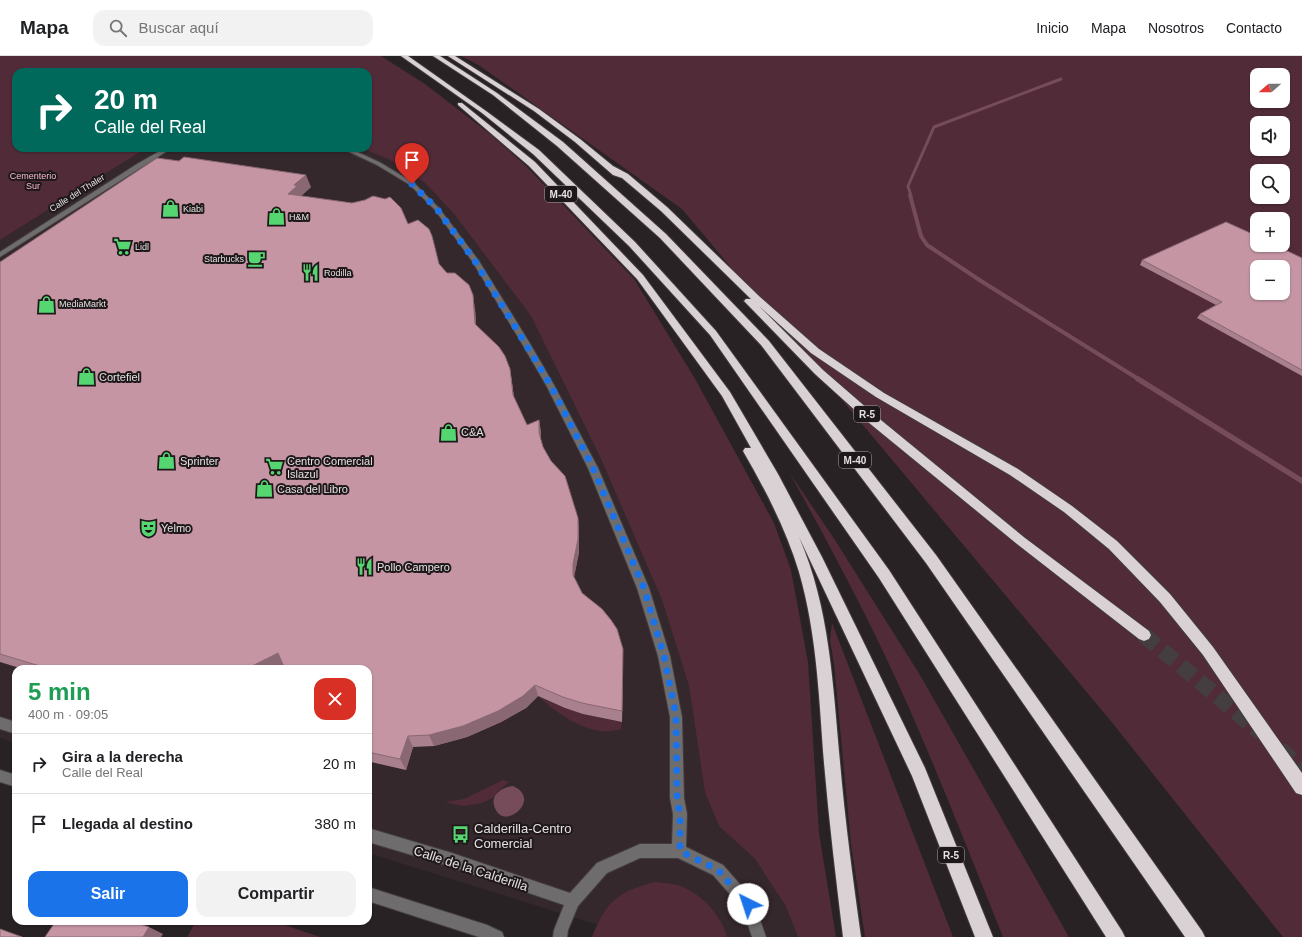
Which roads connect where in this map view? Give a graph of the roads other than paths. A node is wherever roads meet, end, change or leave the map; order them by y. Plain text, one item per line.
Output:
1 (394, 56) edge
2 (404, 56) edge
3 (436, 56) edge
4 (451, 56) edge
5 (162, 152) edge
6 (353, 152) edge
7 (611, 168) junction
8 (0, 255) edge
9 (700, 360) junction
10 (1144, 635) tunnel mouth
11 (0, 723) edge
12 (12, 727) edge
13 (0, 776) edge
14 (12, 780) edge
15 (1302, 787) edge
16 (372, 836) edge
17 (680, 851) junction
18 (372, 895) edge
19 (573, 901) junction
20 (497, 937) edge
21 (560, 937) edge
22 (759, 937) edge
23 (852, 937) edge
24 (984, 937) edge
25 (1116, 937) edge
26 (1196, 937) edge

1 - 9 highway, M-40
2 - 25 highway, M-40
3 - 26 highway, M-40
4 - 7 highway
5 - 8 street, Calle del Thaler
6 - 17 street
7 - 10 highway, R-5
7 - 15 highway
9 - 23 highway
9 - 24 highway, R-5
11 - 12 street
13 - 14 street
16 - 19 street, Calle de la Calderilla
17 - 19 street
17 - 22 street
18 - 20 street
19 - 21 street

